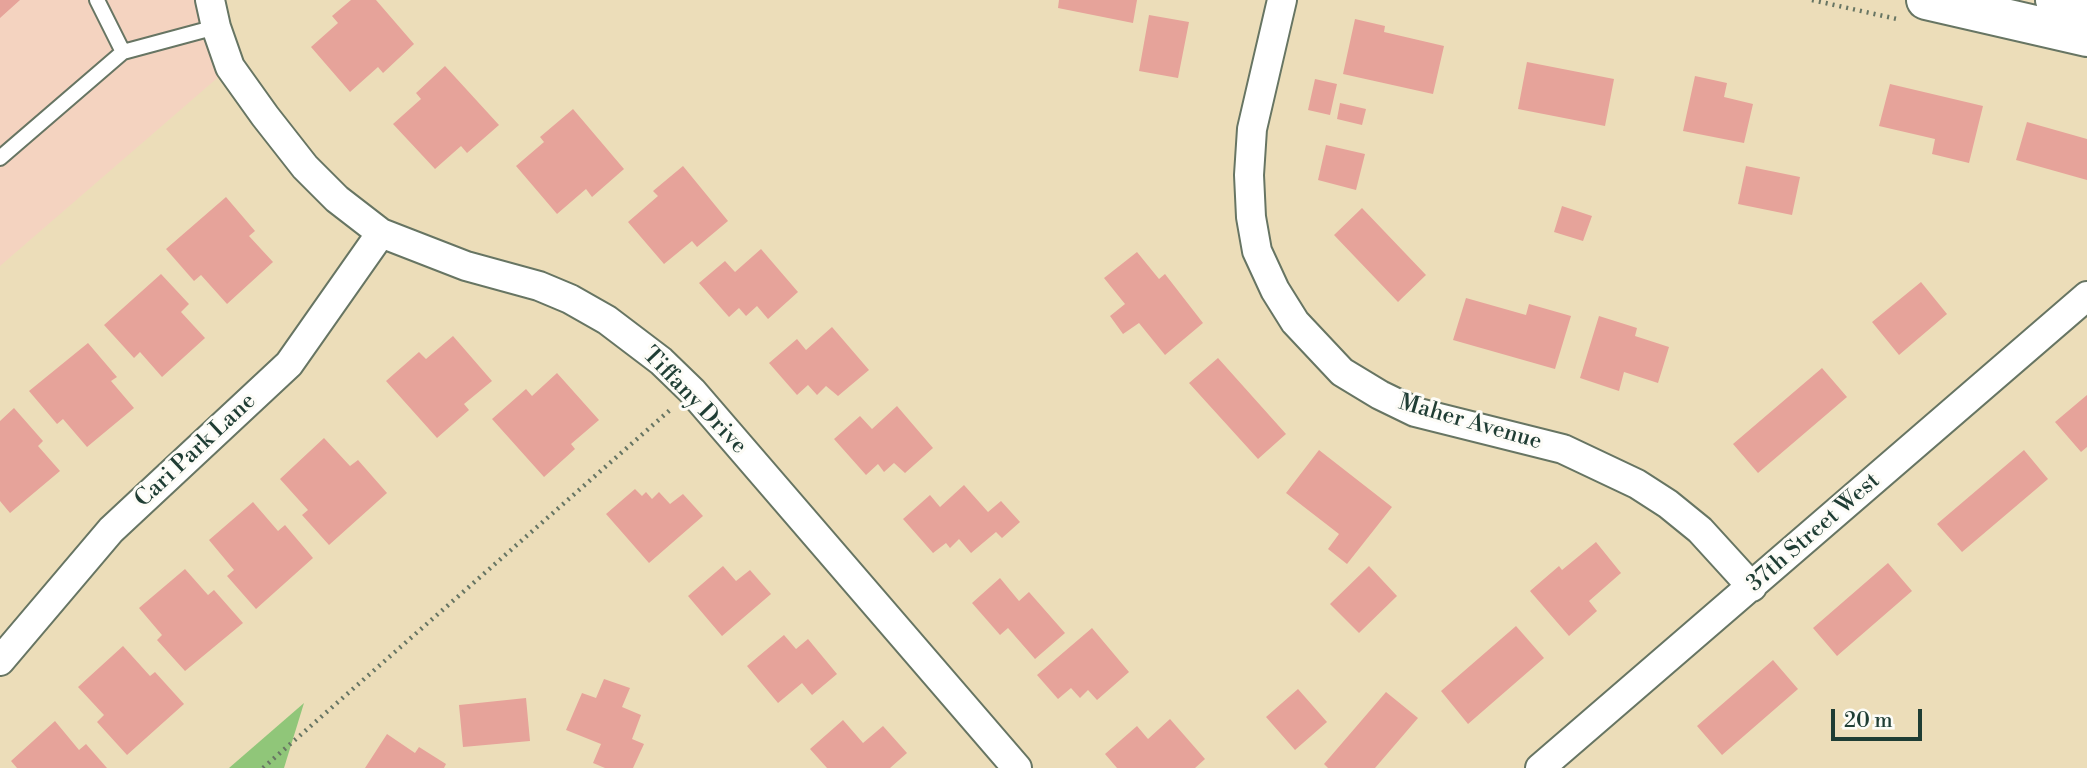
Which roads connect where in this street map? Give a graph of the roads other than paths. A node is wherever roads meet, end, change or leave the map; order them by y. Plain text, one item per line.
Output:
1 (97, 0) edge
2 (1282, 0) edge
3 (1926, 0) edge
4 (2054, 0) edge
5 (2087, 7) edge
6 (213, 13) edge
7 (2087, 37) edge
8 (123, 52) junction
9 (0, 158) edge
10 (381, 233) junction
11 (2087, 296) edge
12 (1752, 587) junction
13 (0, 661) edge
14 (1017, 768) edge
15 (1540, 768) edge

1 - 8 lane
2 - 12 street, Maher Avenue
3 - 7 main road
4 - 5 main road
6 - 8 lane
6 - 10 street, Tiffany Drive
8 - 9 lane
10 - 13 street, Cari Park Lane
10 - 14 street, Tiffany Drive
11 - 12 street, 37th Street West
12 - 15 street, 37th Street West

